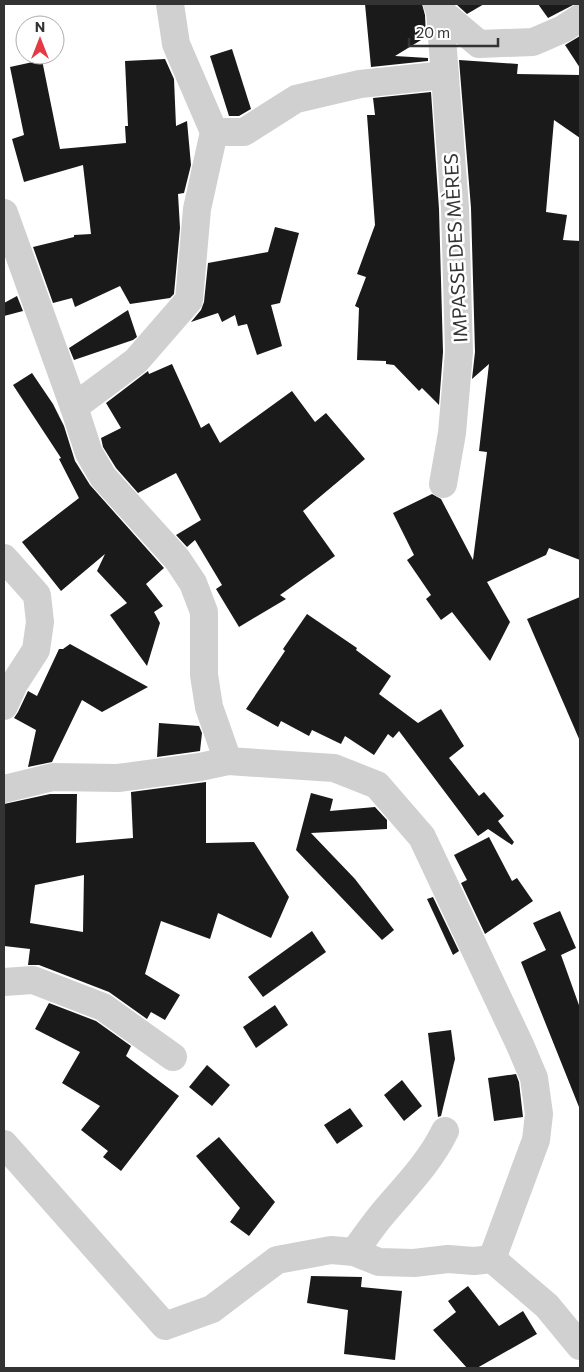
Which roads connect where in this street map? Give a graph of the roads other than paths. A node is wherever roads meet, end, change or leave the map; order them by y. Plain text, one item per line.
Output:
1 (170, 4) edge
2 (438, 8) edge
3 (580, 18) edge
4 (445, 75) junction
5 (214, 132) junction
6 (4, 213) edge
7 (74, 407) junction
8 (443, 484) dead end
9 (4, 558) edge
10 (4, 706) edge
11 (228, 761) junction
12 (4, 790) edge
13 (4, 982) edge
14 (172, 1057) dead end
15 (445, 1131) dead end
16 (4, 1144) edge
17 (354, 1252) junction
18 (492, 1259) junction
19 (580, 1346) edge

1 - 5 street
2 - 3 street
2 - 4 street, IMPASSE DES MÈRES
4 - 5 street
4 - 8 street, IMPASSE DES MÈRES
5 - 7 street
6 - 7 street
7 - 11 street
9 - 10 street
11 - 12 street
11 - 18 street
13 - 14 street
15 - 17 street
16 - 17 street
17 - 18 street
18 - 19 street

